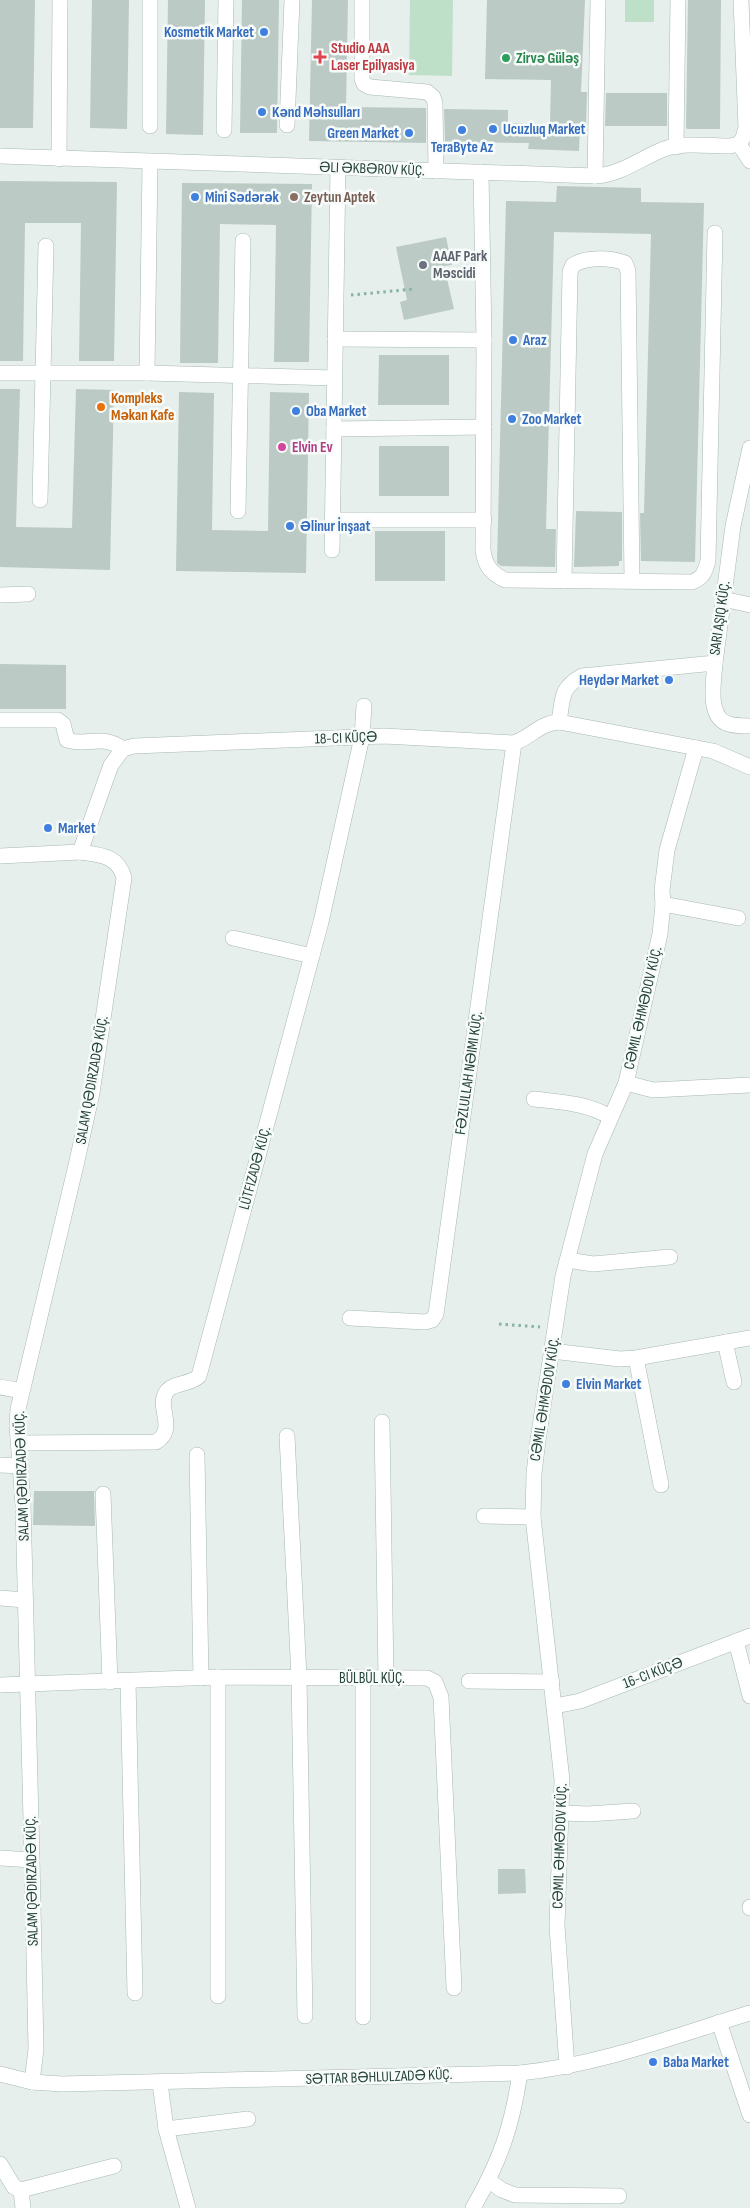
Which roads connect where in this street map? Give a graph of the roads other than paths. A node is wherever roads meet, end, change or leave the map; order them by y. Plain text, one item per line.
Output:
1 (60, 0) edge
2 (150, 0) edge
3 (226, 0) edge
4 (292, 0) edge
5 (362, 0) edge
6 (598, 0) edge
7 (678, 0) edge
8 (741, 0) edge
9 (287, 125) dead end
10 (150, 126) dead end
11 (224, 130) dead end
12 (738, 144) junction
13 (676, 146) junction
14 (0, 156) edge
15 (59, 159) junction
16 (750, 161) edge
17 (150, 162) junction
18 (338, 168) junction
19 (436, 171) junction
20 (481, 172) junction
21 (595, 176) junction
22 (715, 233) dead end
23 (243, 241) dead end
24 (46, 246) dead end
25 (335, 339) junction
26 (484, 340) junction
27 (0, 373) edge
28 (147, 373) junction
29 (43, 374) junction
30 (240, 376) junction
31 (334, 378) junction
32 (484, 427) junction
33 (334, 429) junction
34 (750, 448) edge
35 (40, 500) dead end
36 (238, 511) dead end
37 (333, 520) junction
38 (484, 520) junction
39 (332, 550) dead end
40 (632, 580) junction
41 (564, 581) junction
42 (28, 594) dead end
43 (0, 595) edge
44 (724, 599) junction
45 (750, 604) edge
46 (715, 663) junction
47 (364, 706) dead end
48 (0, 720) edge
49 (559, 722) junction
50 (750, 726) edge
51 (362, 737) junction
52 (514, 742) junction
53 (696, 748) junction
54 (123, 750) junction
55 (750, 767) edge
56 (80, 852) junction
57 (0, 856) edge
58 (663, 904) junction
59 (738, 918) dead end
60 (233, 938) dead end
61 (312, 956) junction
62 (626, 1083) junction
63 (750, 1086) edge
64 (534, 1098) dead end
65 (610, 1117) junction
66 (670, 1257) dead end
67 (568, 1260) junction
68 (350, 1318) dead end
69 (750, 1338) edge
70 (725, 1342) junction
71 (552, 1351) junction
72 (636, 1358) junction
73 (734, 1382) dead end
74 (0, 1387) edge
75 (22, 1390) junction
76 (382, 1422) dead end
77 (287, 1436) dead end
78 (19, 1443) junction
79 (197, 1455) dead end
80 (0, 1465) edge
81 (21, 1466) junction
82 (661, 1485) dead end
83 (104, 1494) dead end
84 (484, 1516) dead end
85 (533, 1517) junction
86 (0, 1598) edge
87 (25, 1600) junction
88 (743, 1639) edge
89 (218, 1677) junction
90 (299, 1677) junction
91 (201, 1678) junction
92 (386, 1678) junction
93 (363, 1679) junction
94 (128, 1681) junction
95 (469, 1681) dead end
96 (110, 1682) junction
97 (552, 1682) junction
98 (0, 1686) edge
99 (27, 1686) junction
100 (750, 1696) edge
101 (555, 1706) junction
102 (633, 1811) dead end
103 (562, 1813) junction
104 (0, 1858) edge
105 (32, 1860) junction
106 (454, 1988) dead end
107 (135, 1993) dead end
108 (218, 1996) dead end
109 (750, 2013) edge
110 (305, 2016) dead end
111 (363, 2017) dead end
112 (719, 2022) junction
113 (567, 2068) junction
114 (520, 2073) junction
115 (0, 2074) edge
116 (32, 2082) junction
117 (160, 2083) junction
118 (750, 2115) edge
119 (248, 2119) dead end
120 (166, 2129) junction
121 (0, 2164) edge
122 (114, 2166) dead end
123 (489, 2181) junction
124 (21, 2190) junction
125 (619, 2196) dead end
126 (23, 2208) edge
127 (188, 2208) edge
128 (473, 2208) edge

1 - 15 street
2 - 10 street
3 - 11 street
4 - 9 street
5 - 19 street
6 - 21 street
7 - 13 street
8 - 12 street
12 - 13 street, ƏLI ƏKBƏROV KÜÇ.
12 - 16 street
13 - 21 street, ƏLI ƏKBƏROV KÜÇ.
14 - 15 street, ƏLI ƏKBƏROV KÜÇ.
15 - 17 street, ƏLI ƏKBƏROV KÜÇ.
17 - 18 street, ƏLI ƏKBƏROV KÜÇ.
17 - 28 street
18 - 19 street, ƏLI ƏKBƏROV KÜÇ.
18 - 25 street
19 - 20 street, ƏLI ƏKBƏROV KÜÇ.
20 - 21 street, ƏLI ƏKBƏROV KÜÇ.
20 - 26 street
22 - 40 street
23 - 30 street
24 - 29 street
25 - 26 street
25 - 31 street
26 - 32 street
27 - 29 street
28 - 29 street
28 - 30 street
29 - 35 street
30 - 31 street
30 - 36 street
31 - 33 street
32 - 33 street
32 - 38 street
33 - 37 street
34 - 44 street
37 - 38 street
37 - 39 street
38 - 41 street
40 - 41 street
40 - 41 street
42 - 43 street
44 - 45 street
44 - 46 street
46 - 49 street
46 - 50 street
47 - 51 street, LÜTFIZADƏ KÜÇ.
48 - 54 street
49 - 52 street
49 - 53 street
51 - 52 street, 18-CI KÜÇƏ
51 - 54 street, 18-CI KÜÇƏ
51 - 61 street, LÜTFIZADƏ KÜÇ.
52 - 68 street, FƏZLULLAH NƏIMI KÜÇ.
53 - 55 street
53 - 58 street, CƏMIL ƏHMƏDOV KÜÇ.
54 - 56 street
56 - 57 street
56 - 75 street, SALAM QƏDIRZADƏ KÜÇ.
58 - 59 street
58 - 62 street, CƏMIL ƏHMƏDOV KÜÇ.
60 - 61 street
61 - 78 street, LÜTFIZADƏ KÜÇ.
62 - 63 street
62 - 65 street, CƏMIL ƏHMƏDOV KÜÇ.
64 - 65 street
65 - 67 street, CƏMIL ƏHMƏDOV KÜÇ.
66 - 67 street
67 - 71 street, CƏMIL ƏHMƏDOV KÜÇ.
69 - 70 street
70 - 72 street
70 - 73 street
71 - 72 street
71 - 85 street, CƏMIL ƏHMƏDOV KÜÇ.
72 - 82 street
74 - 75 street
75 - 78 street, SALAM QƏDIRZADƏ KÜÇ.
76 - 92 street
77 - 90 street
78 - 81 street, SALAM QƏDIRZADƏ KÜÇ.
79 - 91 street
80 - 81 street
81 - 87 street, SALAM QƏDIRZADƏ KÜÇ.
83 - 96 street
84 - 85 street
85 - 97 street, CƏMIL ƏHMƏDOV KÜÇ.
86 - 87 street
87 - 99 street, SALAM QƏDIRZADƏ KÜÇ.
88 - 100 street
88 - 101 street
89 - 90 street, BÜLBÜL KÜÇ.
89 - 91 street, BÜLBÜL KÜÇ.
89 - 108 street
90 - 93 street, BÜLBÜL KÜÇ.
90 - 110 street
91 - 94 street, BÜLBÜL KÜÇ.
92 - 93 street, BÜLBÜL KÜÇ.
92 - 106 street, BÜLBÜL KÜÇ.
93 - 111 street
94 - 96 street, BÜLBÜL KÜÇ.
94 - 107 street
95 - 97 street
96 - 99 street, BÜLBÜL KÜÇ.
97 - 101 street, CƏMIL ƏHMƏDOV KÜÇ.
98 - 99 street, BÜLBÜL KÜÇ.
99 - 105 street, SALAM QƏDIRZADƏ KÜÇ.
101 - 103 street, CƏMIL ƏHMƏDOV KÜÇ.
102 - 103 street
103 - 113 street, CƏMIL ƏHMƏDOV KÜÇ.
104 - 105 street
105 - 116 street, SALAM QƏDIRZADƏ KÜÇ.
109 - 112 street, SƏTTAR BƏHLULZADƏ KÜÇ.
112 - 113 street, SƏTTAR BƏHLULZADƏ KÜÇ.
112 - 118 street
113 - 114 street, SƏTTAR BƏHLULZADƏ KÜÇ.
114 - 117 street, SƏTTAR BƏHLULZADƏ KÜÇ.
114 - 123 street
115 - 116 street, SƏTTAR BƏHLULZADƏ KÜÇ.
116 - 117 street, SƏTTAR BƏHLULZADƏ KÜÇ.
117 - 120 street
119 - 120 street
120 - 127 street
121 - 124 street
122 - 124 street
123 - 125 street
123 - 128 street
124 - 126 street

